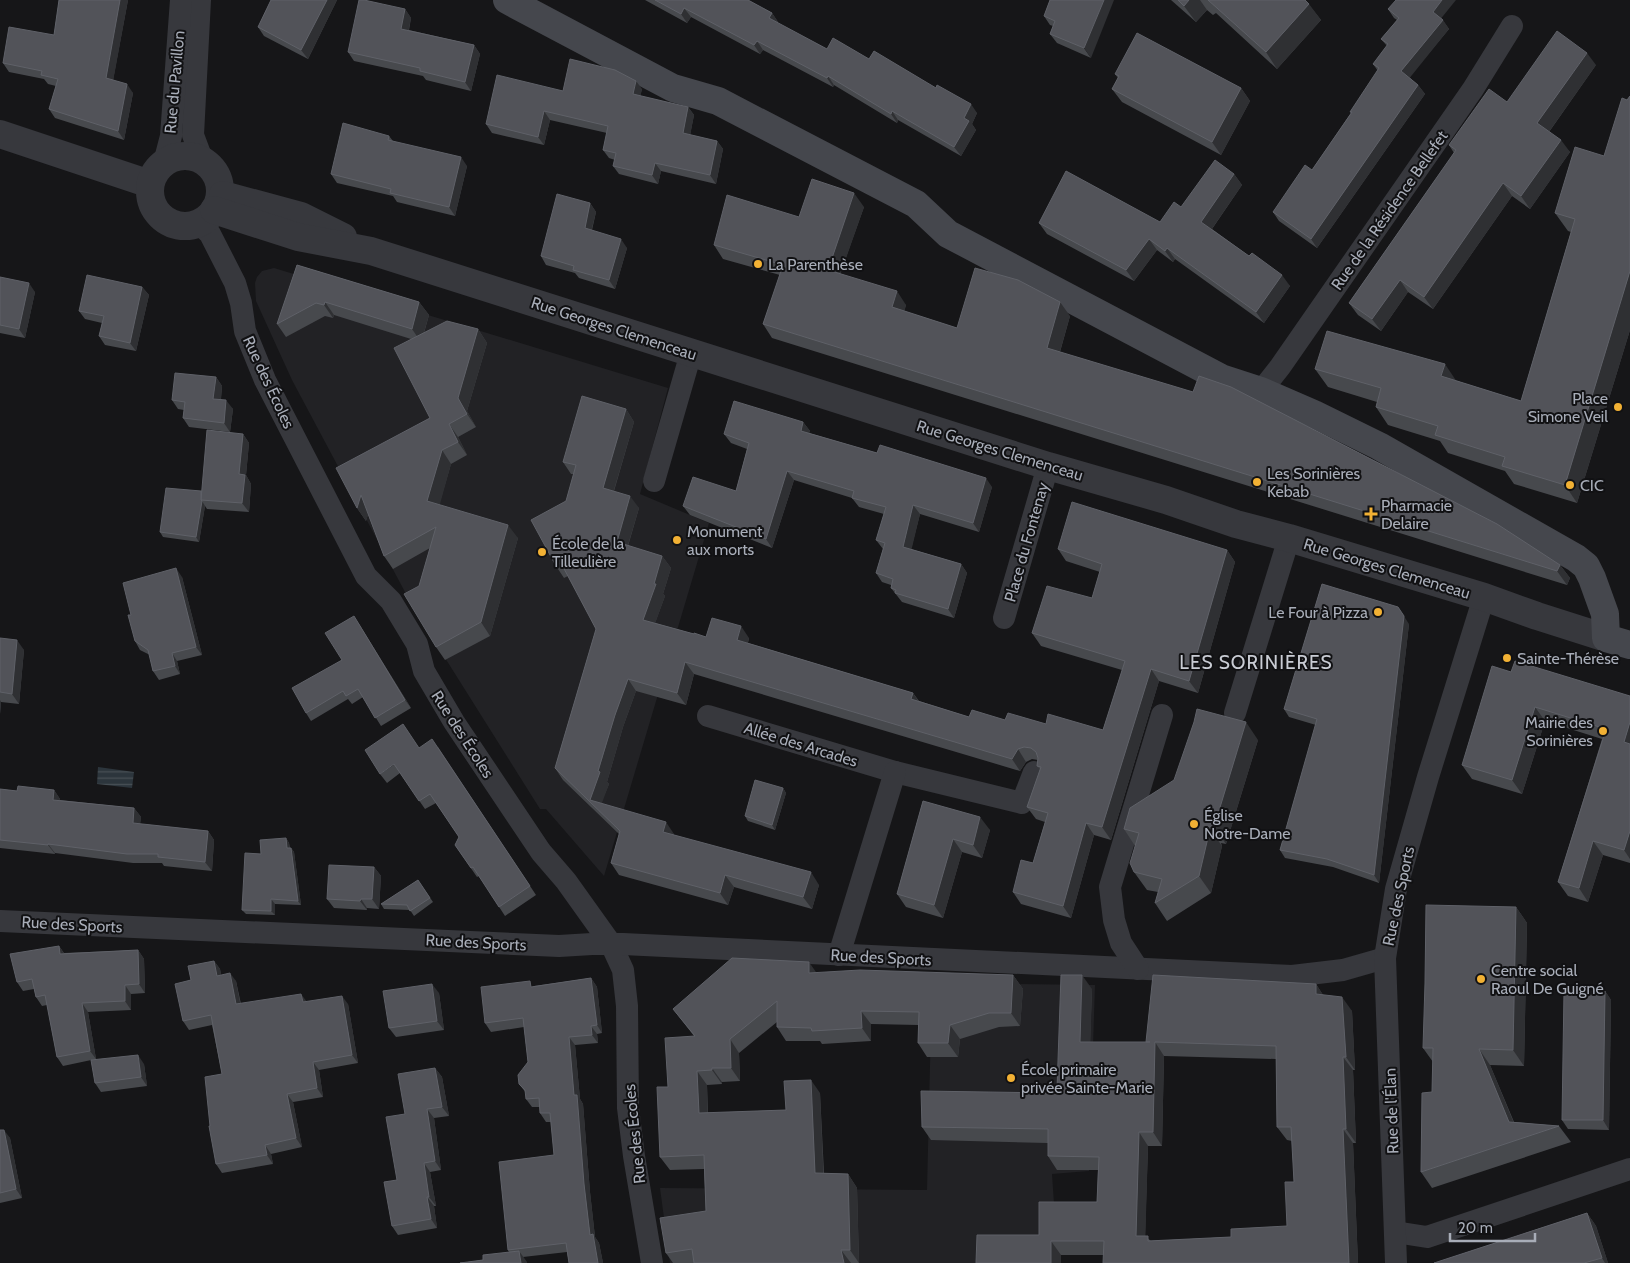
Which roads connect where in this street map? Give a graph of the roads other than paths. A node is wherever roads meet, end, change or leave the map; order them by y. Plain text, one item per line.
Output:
1 (181, 0) edge
2 (200, 0) edge
3 (507, 0) edge
4 (1512, 26) dead end
5 (0, 134) edge
6 (202, 159) junction
7 (157, 173) junction
8 (211, 209) junction
9 (691, 353) junction
10 (1261, 391) junction
11 (1048, 466) junction
12 (654, 481) dead end
13 (1289, 538) junction
14 (1484, 597) junction
15 (1004, 618) dead end
16 (1618, 641) edge
17 (1235, 713) dead end
18 (1162, 714) dead end
19 (708, 716) dead end
20 (895, 772) junction
21 (1034, 772) dead end
22 (0, 920) edge
23 (611, 944) junction
24 (838, 955) junction
25 (1385, 958) junction
26 (1138, 969) junction
27 (1630, 1168) edge
28 (1395, 1232) junction
29 (652, 1263) edge
30 (1396, 1263) edge

1 - 7 street, Rue du Pavillon
2 - 6 street, Rue du Pavillon
3 - 10 main road
4 - 10 street, Rue de la Résidence Bellefet
5 - 7 street
6 - 7 street
6 - 8 street
7 - 8 street
8 - 9 street, Rue Georges Clemenceau
8 - 23 street, Rue des Écoles
9 - 11 street, Rue Georges Clemenceau
9 - 12 street
10 - 16 main road
11 - 13 street, Rue Georges Clemenceau
11 - 15 street, Place du Fontenay
13 - 14 street, Rue Georges Clemenceau
13 - 17 street
14 - 16 street, Rue Georges Clemenceau
14 - 25 street, Rue des Sports
18 - 26 street
19 - 20 street, Allée des Arcades
20 - 21 street, Allée des Arcades
20 - 24 street
22 - 23 street, Rue des Sports
23 - 24 street, Rue des Sports
23 - 29 street, Rue des Écoles
24 - 26 street, Rue des Sports
25 - 26 street, Rue des Sports
25 - 28 street, Rue de l'Élan
27 - 28 street
28 - 30 street, Rue de l'Élan

